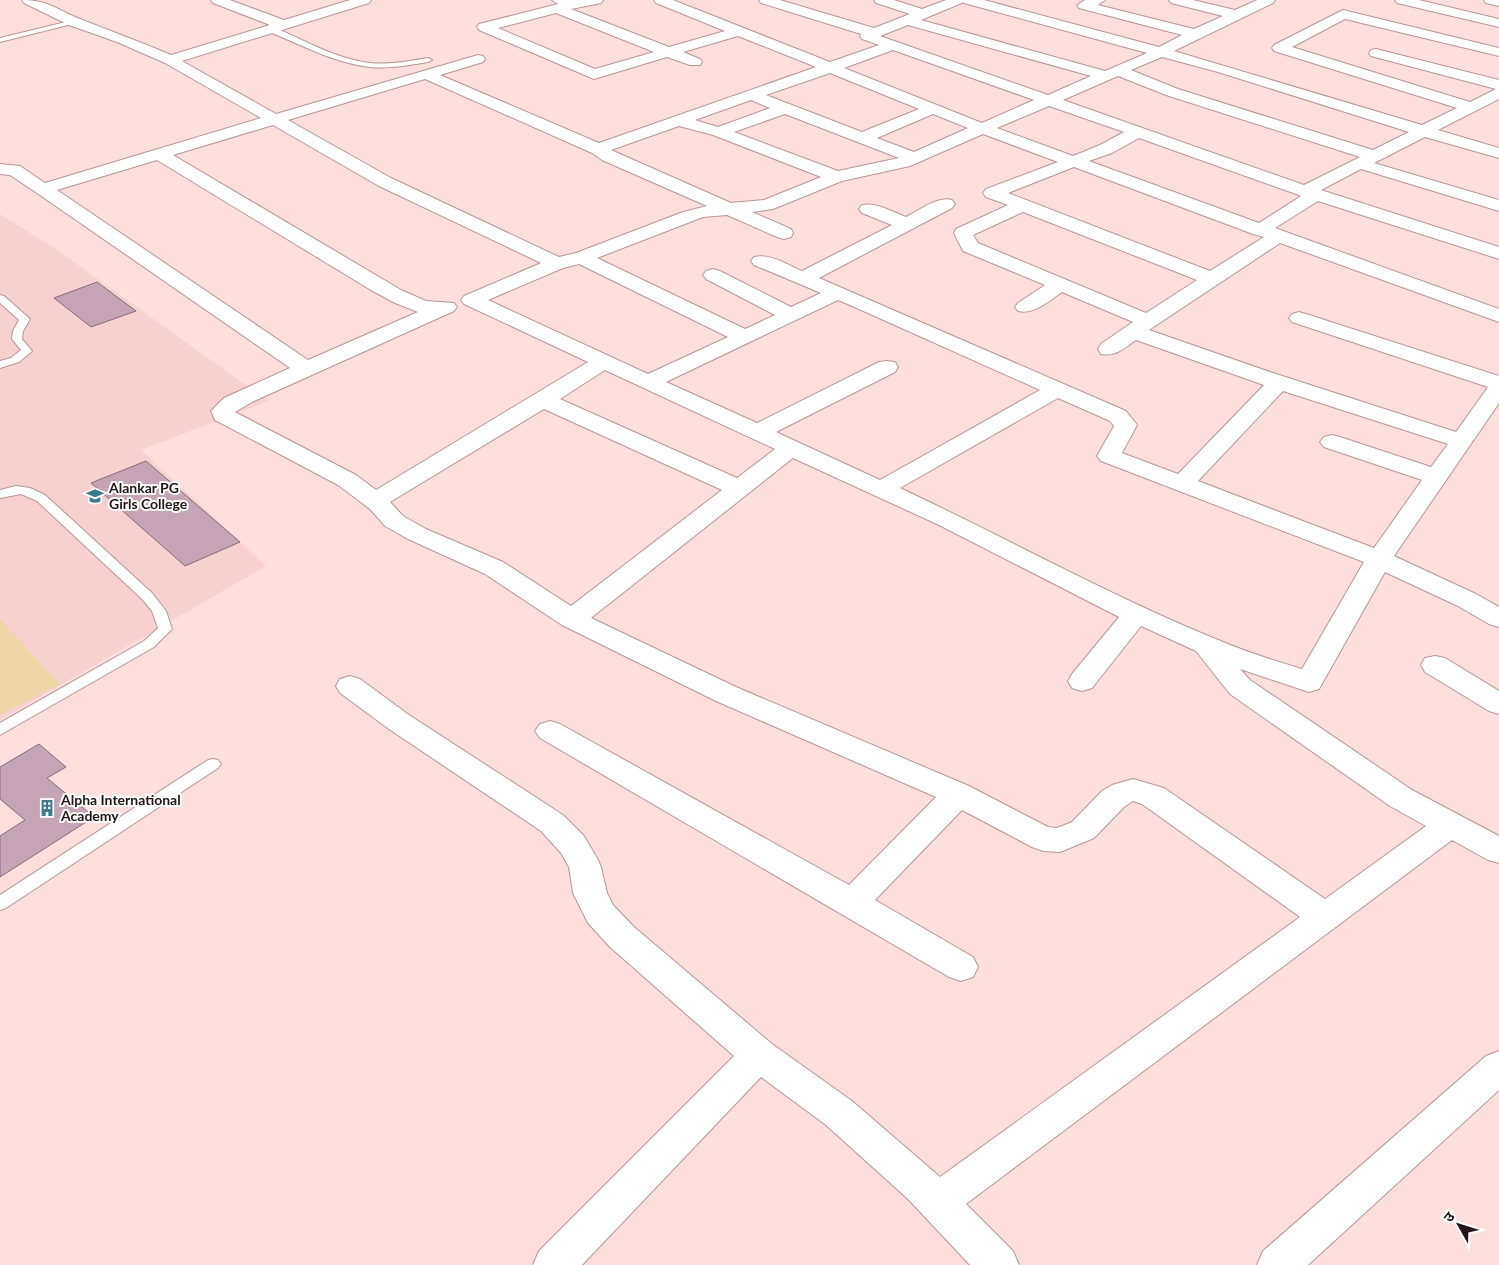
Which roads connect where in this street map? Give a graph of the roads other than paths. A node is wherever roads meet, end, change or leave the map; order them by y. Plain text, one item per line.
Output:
1 (29, 0) edge
2 (247, 0) edge
3 (364, 0) edge
4 (596, 0) edge
5 (661, 0) edge
6 (766, 0) edge
7 (881, 0) edge
8 (958, 0) edge
9 (969, 0) edge
10 (1098, 0) edge
11 (1176, 0) edge
12 (1268, 0) edge
13 (1402, 0) edge
14 (1491, 0) edge
15 (225, 2) edge
16 (1499, 2) edge
17 (562, 5) edge
18 (923, 14) junction
19 (1237, 15) junction
20 (906, 20) junction
21 (74, 22) junction
22 (1499, 23) edge
23 (277, 27) junction
24 (739, 31) junction
25 (874, 33) junction
26 (1195, 34) junction
27 (0, 40) edge
28 (1499, 41) edge
29 (894, 45) junction
30 (1492, 51) edge
31 (668, 52) junction
32 (1162, 52) junction
33 (1376, 53) dead end
34 (478, 59) dead end
35 (170, 60) junction
36 (695, 62) dead end
37 (427, 67) junction
38 (827, 67) junction
39 (1113, 74) junction
40 (1499, 85) edge
41 (1499, 93) edge
42 (752, 95) junction
43 (1051, 101) junction
44 (1474, 106) junction
45 (785, 108) junction
46 (932, 109) junction
47 (1499, 112) edge
48 (273, 120) junction
49 (680, 121) junction
50 (984, 129) junction
51 (1424, 131) junction
52 (719, 132) junction
53 (1137, 132) junction
54 (862, 138) junction
55 (598, 150) junction
56 (1499, 153) edge
57 (160, 155) junction
58 (915, 158) junction
59 (1368, 160) junction
60 (1070, 161) junction
61 (0, 169) edge
62 (837, 177) junction
63 (44, 189) junction
64 (1310, 193) junction
65 (946, 204) dead end
66 (1023, 205) junction
67 (1499, 206) edge
68 (868, 209) dead end
69 (730, 210) junction
70 (907, 224) junction
71 (784, 233) dead end
72 (1269, 233) junction
73 (1499, 253) edge
74 (581, 258) junction
75 (761, 261) dead end
76 (556, 263) junction
77 (713, 275) dead end
78 (802, 278) junction
79 (1212, 279) junction
80 (1060, 285) junction
81 (838, 293) junction
82 (0, 298) edge
83 (471, 300) junction
84 (1025, 307) dead end
85 (441, 309) junction
86 (791, 315) junction
87 (1499, 316) edge
88 (1299, 318) dead end
89 (1140, 327) junction
90 (745, 337) junction
91 (1109, 349) dead end
92 (604, 361) junction
93 (0, 365) edge
94 (887, 367) dead end
95 (306, 369) junction
96 (648, 382) junction
97 (1278, 383) junction
98 (1499, 383) edge
99 (1499, 387) edge
100 (1058, 389) junction
101 (543, 400) junction
102 (758, 432) junction
103 (1462, 441) junction
104 (1332, 442) dead end
105 (792, 448) junction
106 (1436, 477) junction
107 (1181, 485) junction
108 (739, 488) junction
109 (881, 489) junction
110 (0, 494) edge
111 (374, 501) junction
112 (1379, 559) junction
113 (1136, 614) junction
114 (1499, 618) edge
115 (572, 619) junction
116 (1205, 645) junction
117 (1435, 665) dead end
118 (1082, 681) dead end
119 (350, 686) dead end
120 (1499, 704) edge
121 (0, 730) edge
122 (550, 731) dead end
123 (213, 764) dead end
124 (958, 794) junction
125 (1450, 825) junction
126 (1499, 851) edge
127 (0, 903) edge
128 (852, 903) junction
129 (1324, 917) junction
130 (961, 967) dead end
131 (759, 1056) junction
132 (1499, 1067) edge
133 (937, 1202) junction
134 (554, 1265) edge
135 (998, 1265) edge
136 (1278, 1265) edge

1 - 21 street
2 - 15 street
3 - 23 street
4 - 17 street
5 - 24 street
6 - 25 street
7 - 18 street
8 - 18 street
9 - 32 street
10 - 26 street
11 - 19 street
12 - 19 street
13 - 22 street
14 - 16 street
15 - 23 street
17 - 31 street
17 - 31 street
18 - 20 street
19 - 26 street
20 - 25 street
20 - 39 street
21 - 27 lane
21 - 35 street
23 - 35 street
23 - 37 lane
24 - 31 street
24 - 38 street
25 - 29 street
26 - 32 street
28 - 30 street
29 - 38 street
29 - 43 street
30 - 44 street
31 - 36 street
32 - 39 street
32 - 51 street
33 - 40 street
34 - 37 street
35 - 48 street
37 - 48 street
37 - 55 street
38 - 42 street
38 - 46 street
39 - 43 street
39 - 59 street
41 - 44 street
42 - 45 street
42 - 49 street
43 - 50 street
43 - 53 street
44 - 47 street
44 - 51 street
45 - 52 street
45 - 54 street
46 - 50 street
46 - 54 street
48 - 57 street
48 - 76 street
49 - 52 street
49 - 55 street
50 - 58 street
50 - 60 street
51 - 56 street
51 - 59 street
52 - 62 street
53 - 60 street
53 - 64 street
54 - 58 street
55 - 69 street
57 - 63 street
57 - 85 street
58 - 62 street
59 - 64 street
59 - 67 street
60 - 66 street
60 - 72 street
61 - 63 street
62 - 69 street
63 - 95 street
64 - 72 street
64 - 73 street
65 - 70 street
66 - 79 street
66 - 80 street
68 - 70 street
69 - 71 street
69 - 74 street
70 - 78 street
72 - 79 street
72 - 87 street
74 - 76 street
74 - 90 street
75 - 78 street
76 - 83 street
77 - 86 street
78 - 81 street
79 - 89 street
80 - 84 street
80 - 89 street
81 - 86 street
81 - 100 street
82 - 93 lane
83 - 85 street
83 - 92 street
85 - 95 street
86 - 90 street
88 - 98 street
89 - 91 street
89 - 97 street
90 - 96 street
92 - 96 street
92 - 101 street
94 - 102 street
95 - 111 street
96 - 102 street
97 - 103 street
97 - 107 street
99 - 103 street
100 - 107 street
100 - 109 street
101 - 108 street
101 - 111 street
102 - 105 street
103 - 106 street
104 - 106 street
105 - 108 street
105 - 109 street
106 - 112 street
107 - 112 street
108 - 115 street
109 - 113 street
110 - 121 lane
111 - 115 street
112 - 114 street
112 - 116 street
113 - 116 street
113 - 118 street
115 - 124 street
116 - 125 street
117 - 120 street
119 - 131 street
122 - 128 street
123 - 127 lane
124 - 128 street
124 - 129 street
125 - 126 street
125 - 129 street
128 - 130 street
129 - 133 street
131 - 133 street
131 - 134 street
132 - 136 street
133 - 135 street

